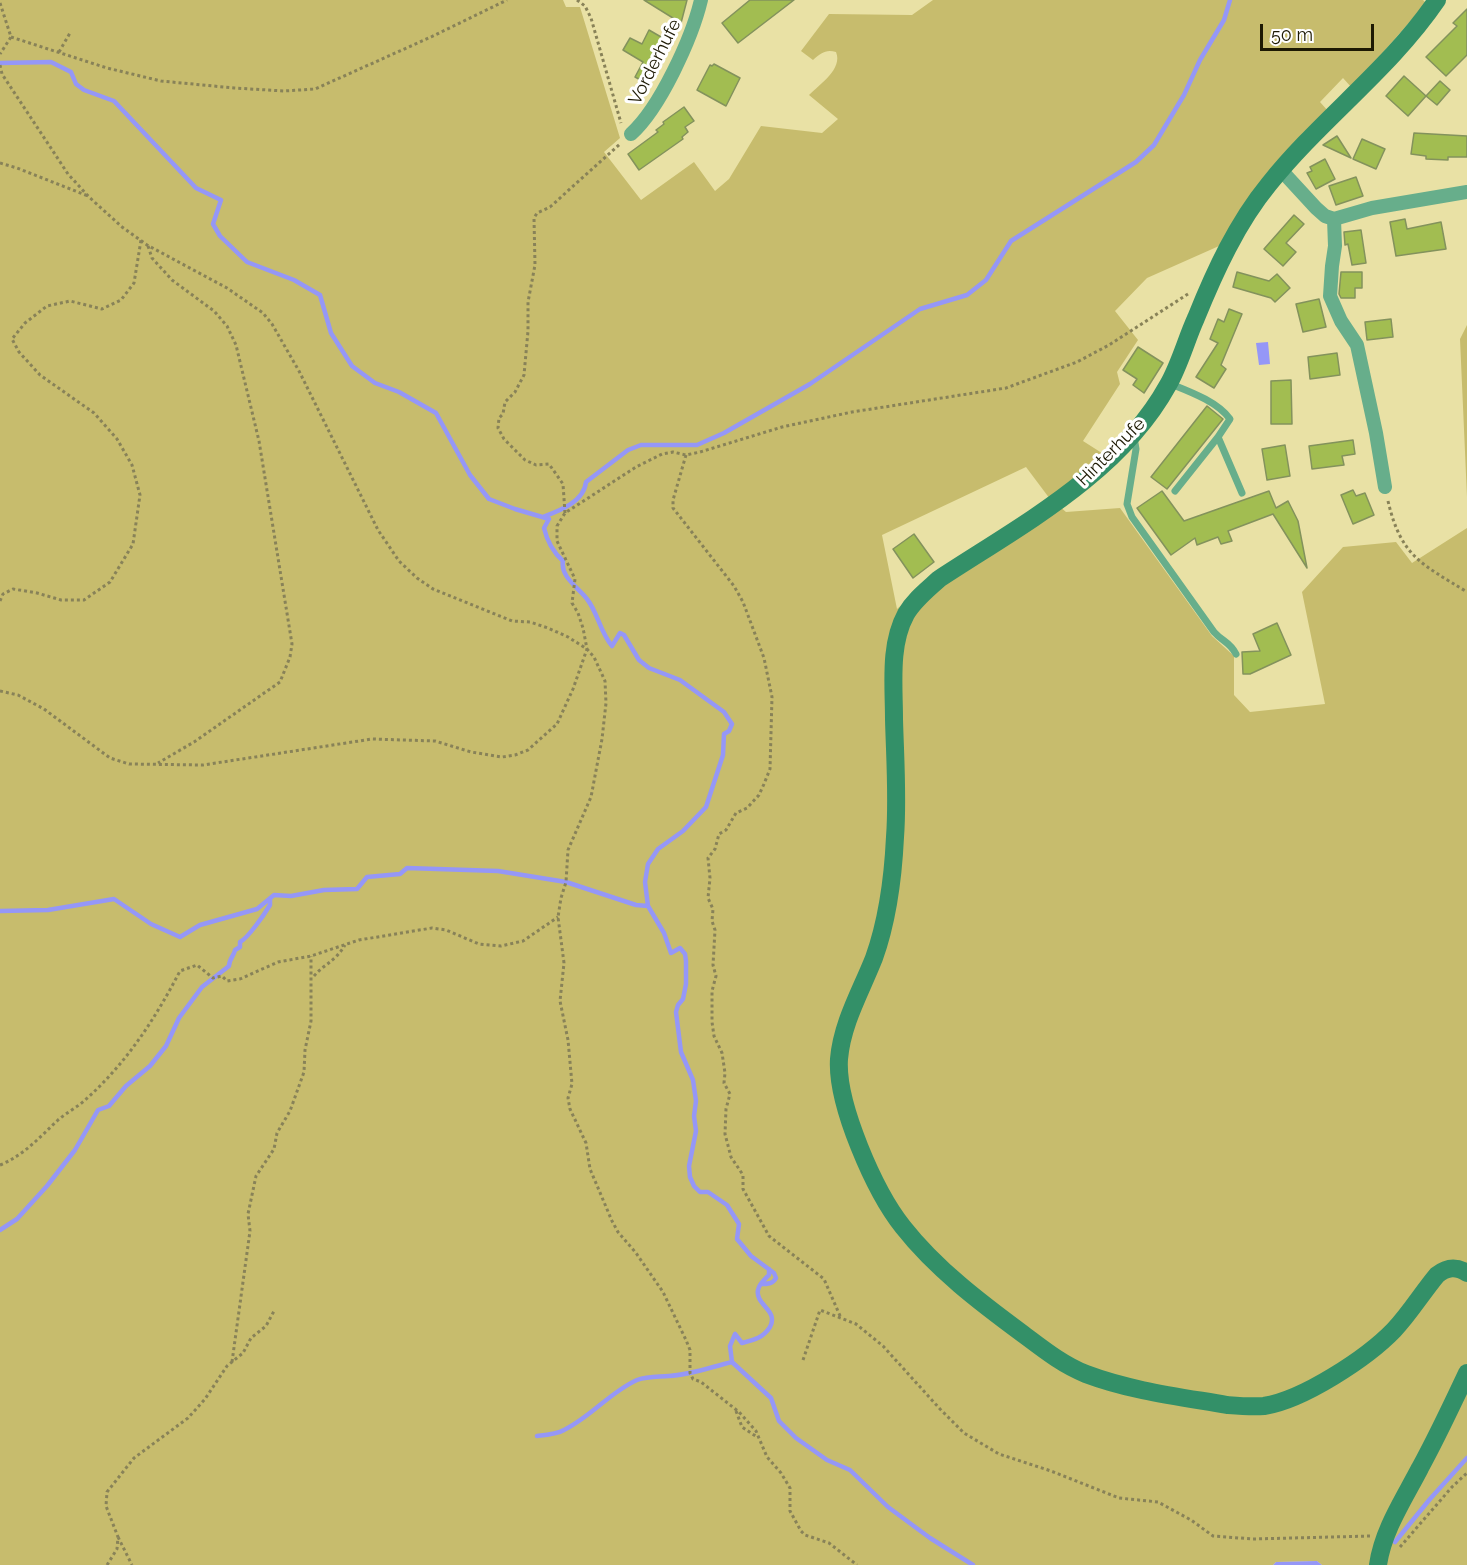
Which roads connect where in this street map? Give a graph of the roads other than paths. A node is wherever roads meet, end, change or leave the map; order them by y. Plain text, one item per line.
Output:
1 (701, 0) edge
2 (1437, 0) edge
3 (631, 134) road end
4 (1281, 170) junction
5 (1467, 192) edge
6 (1334, 219) junction
7 (1169, 383) junction
8 (1133, 435) junction
9 (1218, 437) junction
10 (1385, 487) road end
11 (1175, 491) dead end
12 (1242, 493) dead end
13 (1236, 654) dead end
14 (1467, 1273) edge
15 (1467, 1373) edge
16 (1378, 1563) edge

1 - 3 street, Vorderhufe
2 - 4 street, Hinterhufe
4 - 6 street
4 - 7 street, Hinterhufe
5 - 6 street
6 - 10 street
7 - 8 street, Hinterhufe
7 - 9 lane
8 - 13 lane
8 - 14 street, Hinterhufe
9 - 11 lane
9 - 12 lane
15 - 16 street

